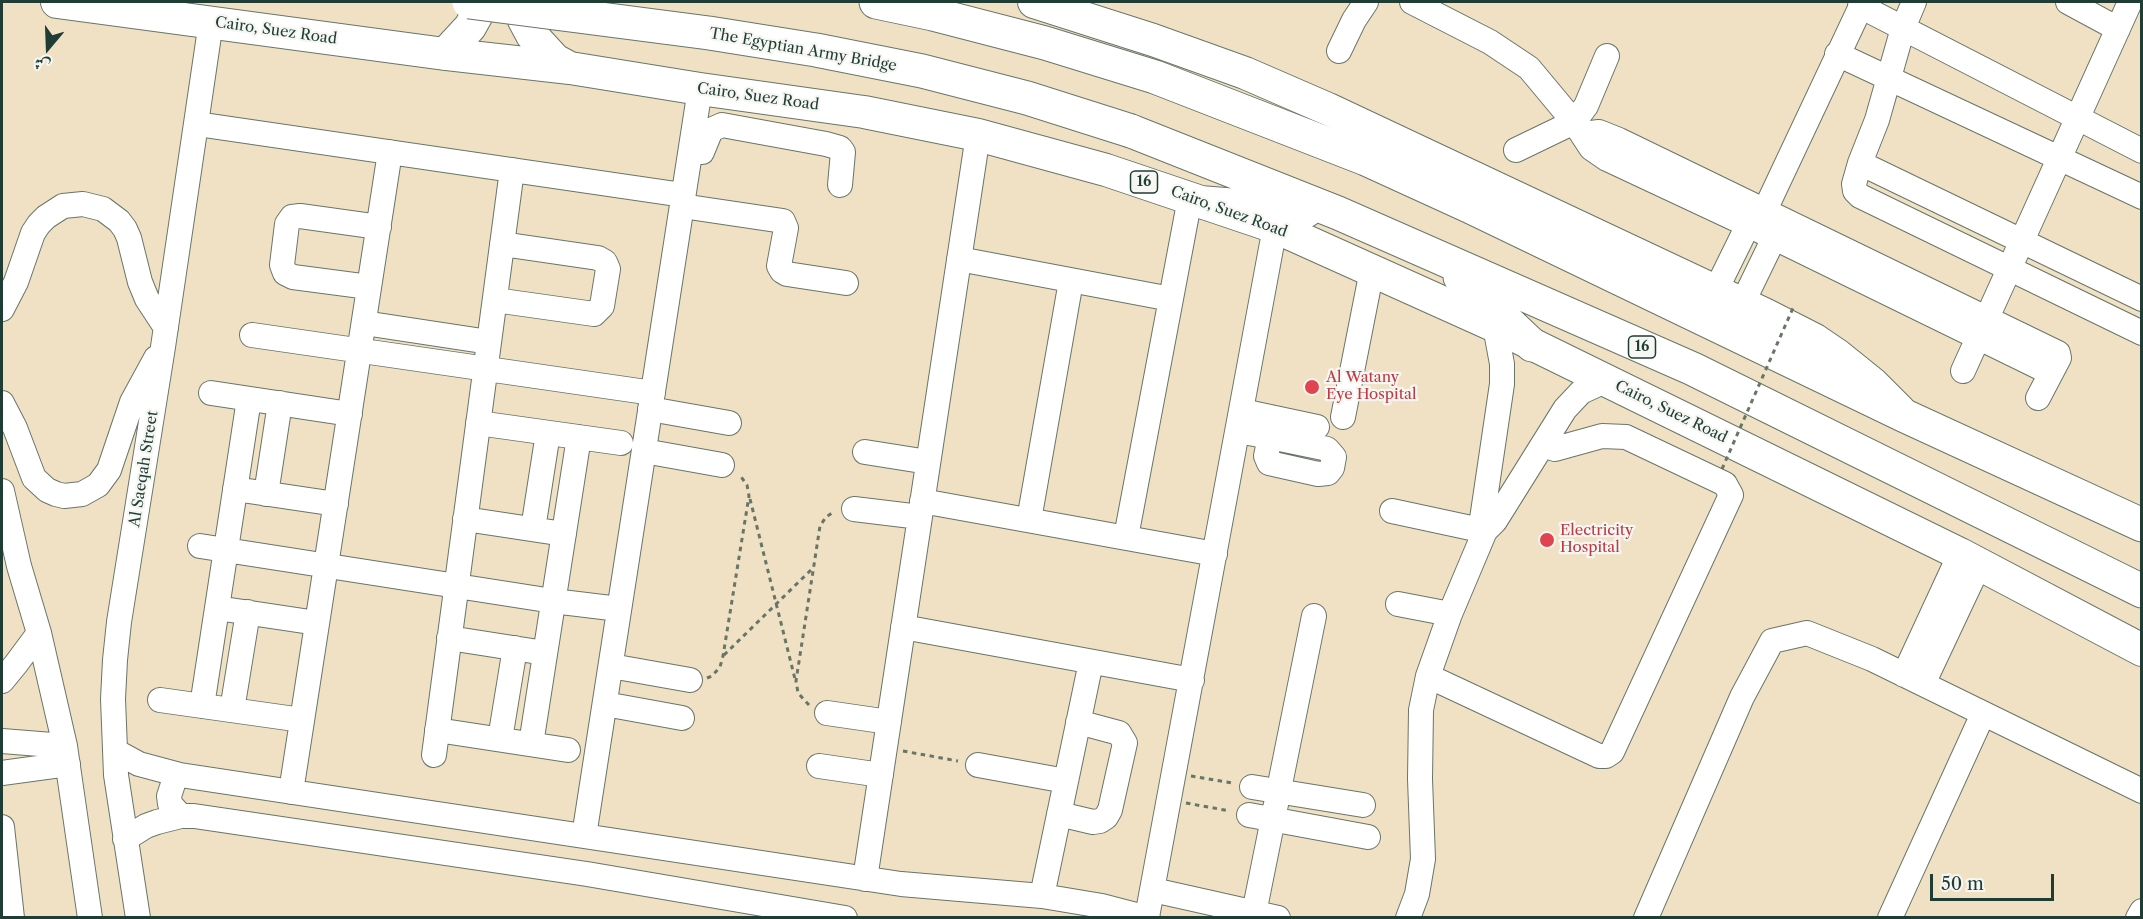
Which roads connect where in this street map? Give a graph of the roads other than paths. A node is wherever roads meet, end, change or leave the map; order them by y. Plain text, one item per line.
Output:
1 (57, 2) edge
2 (469, 2) edge
3 (484, 2) edge
4 (518, 2) edge
5 (876, 2) edge
6 (1034, 2) edge
7 (1366, 2) edge
8 (1412, 2) edge
9 (1914, 2) edge
10 (2068, 2) edge
11 (2130, 2) edge
12 (1862, 4) edge
13 (217, 12) edge
14 (1903, 28) junction
15 (2118, 29) junction
16 (1339, 51) dead end
17 (445, 54) junction
18 (1837, 54) junction
19 (1607, 56) dead end
20 (570, 68) junction
21 (1889, 78) junction
22 (700, 89) junction
23 (2078, 117) junction
24 (197, 124) junction
25 (1579, 128) junction
26 (978, 135) junction
27 (1516, 150) dead end
28 (2142, 151) edge
29 (390, 152) junction
30 (690, 152) junction
31 (2060, 157) junction
32 (1860, 163) junction
33 (512, 170) junction
34 (840, 185) dead end
35 (2142, 196) edge
36 (682, 201) junction
37 (1198, 201) junction
38 (1338, 213) junction
39 (379, 226) junction
40 (1761, 226) junction
41 (1275, 227) junction
42 (2021, 241) junction
43 (502, 244) junction
44 (959, 260) junction
45 (1444, 261) junction
46 (2009, 267) junction
47 (1372, 270) junction
48 (1071, 280) junction
49 (846, 283) dead end
50 (369, 287) junction
51 (1728, 298) junction
52 (1171, 299) junction
53 (2142, 299) edge
54 (495, 300) junction
55 (2, 309) edge
56 (364, 323) junction
57 (1495, 326) junction
58 (1981, 328) junction
59 (2142, 333) edge
60 (252, 336) dead end
61 (165, 338) junction
62 (489, 342) junction
63 (1532, 345) junction
64 (359, 350) junction
65 (485, 369) junction
66 (1963, 371) dead end
67 (1606, 380) junction
68 (211, 393) dead end
69 (2038, 398) dead end
70 (249, 399) junction
71 (652, 401) junction
72 (2, 403) edge
73 (280, 403) junction
74 (350, 414) junction
75 (1905, 416) junction
76 (1343, 417) dead end
77 (1240, 421) junction
78 (478, 423) junction
79 (729, 423) dead end
80 (1317, 427) dead end
81 (548, 433) junction
82 (579, 437) junction
83 (1270, 437) dead end
84 (621, 443) dead end
85 (1543, 446) junction
86 (644, 451) junction
87 (865, 452) dead end
88 (928, 462) junction
89 (722, 465) road end
90 (235, 489) junction
91 (2, 491) edge
92 (266, 494) junction
93 (336, 504) junction
94 (854, 509) road end
95 (921, 509) junction
96 (1392, 511) dead end
97 (465, 519) junction
98 (1029, 520) junction
99 (2142, 525) edge
100 (533, 529) junction
101 (1485, 531) junction
102 (564, 534) junction
103 (1126, 537) junction
104 (2, 539) edge
105 (200, 546) dead end
106 (226, 549) junction
107 (1215, 554) junction
108 (1970, 559) junction
109 (326, 565) junction
110 (19, 566) junction
111 (456, 585) junction
112 (2142, 591) edge
113 (553, 600) junction
114 (1398, 604) dead end
115 (217, 608) junction
116 (619, 609) junction
117 (248, 612) junction
118 (1450, 614) junction
119 (1314, 616) dead end
120 (317, 623) junction
121 (903, 627) junction
122 (39, 633) junction
123 (449, 638) junction
124 (515, 648) junction
125 (2142, 650) edge
126 (545, 653) junction
127 (1091, 662) junction
128 (611, 666) junction
129 (1428, 676) junction
130 (1913, 679) junction
131 (690, 680) road end
132 (1192, 680) junction
133 (2, 681) edge
134 (160, 700) dead end
135 (605, 704) junction
136 (202, 706) junction
137 (232, 710) junction
138 (827, 713) road end
139 (1983, 714) junction
140 (682, 718) dead end
141 (302, 720) junction
142 (889, 722) junction
143 (1078, 722) junction
144 (437, 729) junction
145 (500, 739) junction
146 (2, 741) edge
147 (531, 744) junction
148 (568, 750) dead end
149 (115, 751) junction
150 (66, 755) junction
151 (434, 755) dead end
152 (978, 765) road end
153 (819, 766) dead end
154 (2, 773) edge
155 (180, 775) junction
156 (881, 775) junction
157 (1066, 781) junction
158 (1252, 787) road end
159 (1279, 791) junction
160 (2142, 791) edge
161 (291, 792) junction
162 (1316, 797) junction
163 (1363, 805) dead end
164 (1059, 814) junction
165 (1249, 814) road end
166 (181, 816) junction
167 (1273, 819) junction
168 (1311, 826) junction
169 (2, 827) edge
170 (584, 836) junction
171 (1368, 837) dead end
172 (125, 839) junction
173 (865, 879) junction
174 (1153, 890) junction
175 (1042, 896) junction
176 (1084, 909) edge
177 (2142, 911) edge
178 (1266, 915) edge
179 (1147, 917) edge
180 (12, 918) edge
181 (90, 918) edge
182 (138, 918) edge
183 (845, 918) edge
184 (1408, 918) edge
185 (1646, 918) edge
186 (1890, 918) edge
187 (2138, 918) edge

1 - 13 main road, Cairo, Suez Road / 16
2 - 38 highway, The Egyptian Army Bridge / 16, bridge
3 - 17 main road
4 - 20 main road
5 - 75 highway
6 - 51 main road
7 - 16 street
8 - 25 street
9 - 14 street
10 - 15 street
11 - 15 street
12 - 14 street
12 - 18 street
13 - 17 main road, Cairo, Suez Road / 16
13 - 24 street, Al Saeqah Street
14 - 21 street
14 - 23 street
15 - 23 street
17 - 20 main road, Cairo, Suez Road / 16
18 - 21 street
18 - 40 street
19 - 25 street
20 - 22 main road, Cairo, Suez Road / 16
21 - 31 street
21 - 32 street
22 - 26 main road, Cairo, Suez Road / 16
22 - 30 street
23 - 28 street
23 - 31 street
24 - 29 street
24 - 61 street, Al Saeqah Street
25 - 27 street
25 - 40 street
26 - 37 main road, Cairo, Suez Road / 16
26 - 44 street
29 - 33 street
29 - 39 street
30 - 34 street
30 - 36 street
31 - 35 street
31 - 42 street
32 - 42 street
32 - 46 street
33 - 36 street
33 - 43 street
36 - 49 street
36 - 71 street
37 - 38 highway, 16
37 - 41 main road, Cairo, Suez Road / 16
37 - 52 street
38 - 45 highway, 16
39 - 50 street
39 - 50 street
40 - 51 street
40 - 58 street
41 - 47 main road, Cairo, Suez Road / 16
41 - 77 street
42 - 46 street
42 - 53 street
43 - 54 street
43 - 54 street
44 - 48 street
44 - 88 street
45 - 63 highway, 16
45 - 112 highway, 16
46 - 58 street
46 - 59 street
47 - 57 main road, Cairo, Suez Road / 16
47 - 76 street
48 - 52 street
48 - 98 street
50 - 56 street
51 - 75 main road
52 - 103 street
54 - 62 street
55 - 61 street
56 - 62 street
56 - 64 street
57 - 63 main road, Cairo, Suez Road / 16
57 - 101 street
58 - 66 street
58 - 69 street
60 - 64 street
61 - 72 street
61 - 149 street, Al Saeqah Street
62 - 65 street
63 - 67 main road, Cairo, Suez Road / 16
64 - 65 street
64 - 74 street
65 - 71 street
65 - 78 street
67 - 85 street
67 - 108 main road, Cairo, Suez Road / 16
68 - 70 street
70 - 73 street
70 - 90 street
71 - 79 street
71 - 86 street
73 - 74 street
73 - 92 street
74 - 93 street
75 - 99 highway
77 - 80 street
77 - 83 street
77 - 107 street
78 - 81 street
78 - 97 street
81 - 82 street
81 - 100 street
82 - 84 street
82 - 102 street
85 - 101 street
85 - 129 street
86 - 89 street
86 - 116 street
87 - 88 street
88 - 95 street
90 - 92 street
90 - 106 street
91 - 110 street
92 - 93 street
93 - 109 street
94 - 95 street
95 - 98 street
95 - 121 street
96 - 101 street
97 - 100 street
97 - 111 street
98 - 103 street
100 - 102 street
101 - 118 street
102 - 113 street
103 - 107 street
104 - 110 street
105 - 106 street
106 - 109 street
106 - 115 street
107 - 132 street
108 - 125 main road, Cairo, Suez Road / 16
108 - 130 street
109 - 111 street
109 - 120 street
110 - 122 street
111 - 113 street
111 - 123 street
113 - 116 street
113 - 126 street
114 - 118 street
115 - 117 street
115 - 136 street
116 - 128 street
117 - 120 street
117 - 137 street
118 - 129 street
119 - 159 street
120 - 141 street
121 - 127 street
121 - 142 street
122 - 133 street
122 - 150 street
123 - 124 street
123 - 144 street
124 - 126 street
124 - 145 street
126 - 147 street
127 - 132 street
127 - 143 street
128 - 131 street
128 - 135 street
129 - 184 street
130 - 139 street
130 - 185 street
132 - 174 street
134 - 136 street
135 - 140 street
135 - 170 street
136 - 137 street
137 - 141 street
138 - 142 street
139 - 160 street
139 - 186 street
141 - 161 street
142 - 156 street
143 - 157 street
143 - 164 street
144 - 145 street
144 - 151 street
145 - 147 street
146 - 150 street
147 - 148 street
149 - 155 street
149 - 172 street, Al Saeqah Street
150 - 154 street
150 - 181 street
152 - 157 street
153 - 156 street
155 - 161 street
155 - 166 street
156 - 173 street
157 - 164 street
158 - 159 street
159 - 162 street
159 - 167 street
161 - 170 street
162 - 163 street
162 - 168 street
164 - 175 street
165 - 167 street
166 - 172 street
166 - 183 street
167 - 168 street
167 - 178 street
168 - 171 street
169 - 180 street
170 - 173 street
172 - 182 street, Al Saeqah Street
173 - 175 street
174 - 178 street
174 - 179 street
175 - 176 street
176 - 179 street
177 - 187 street

